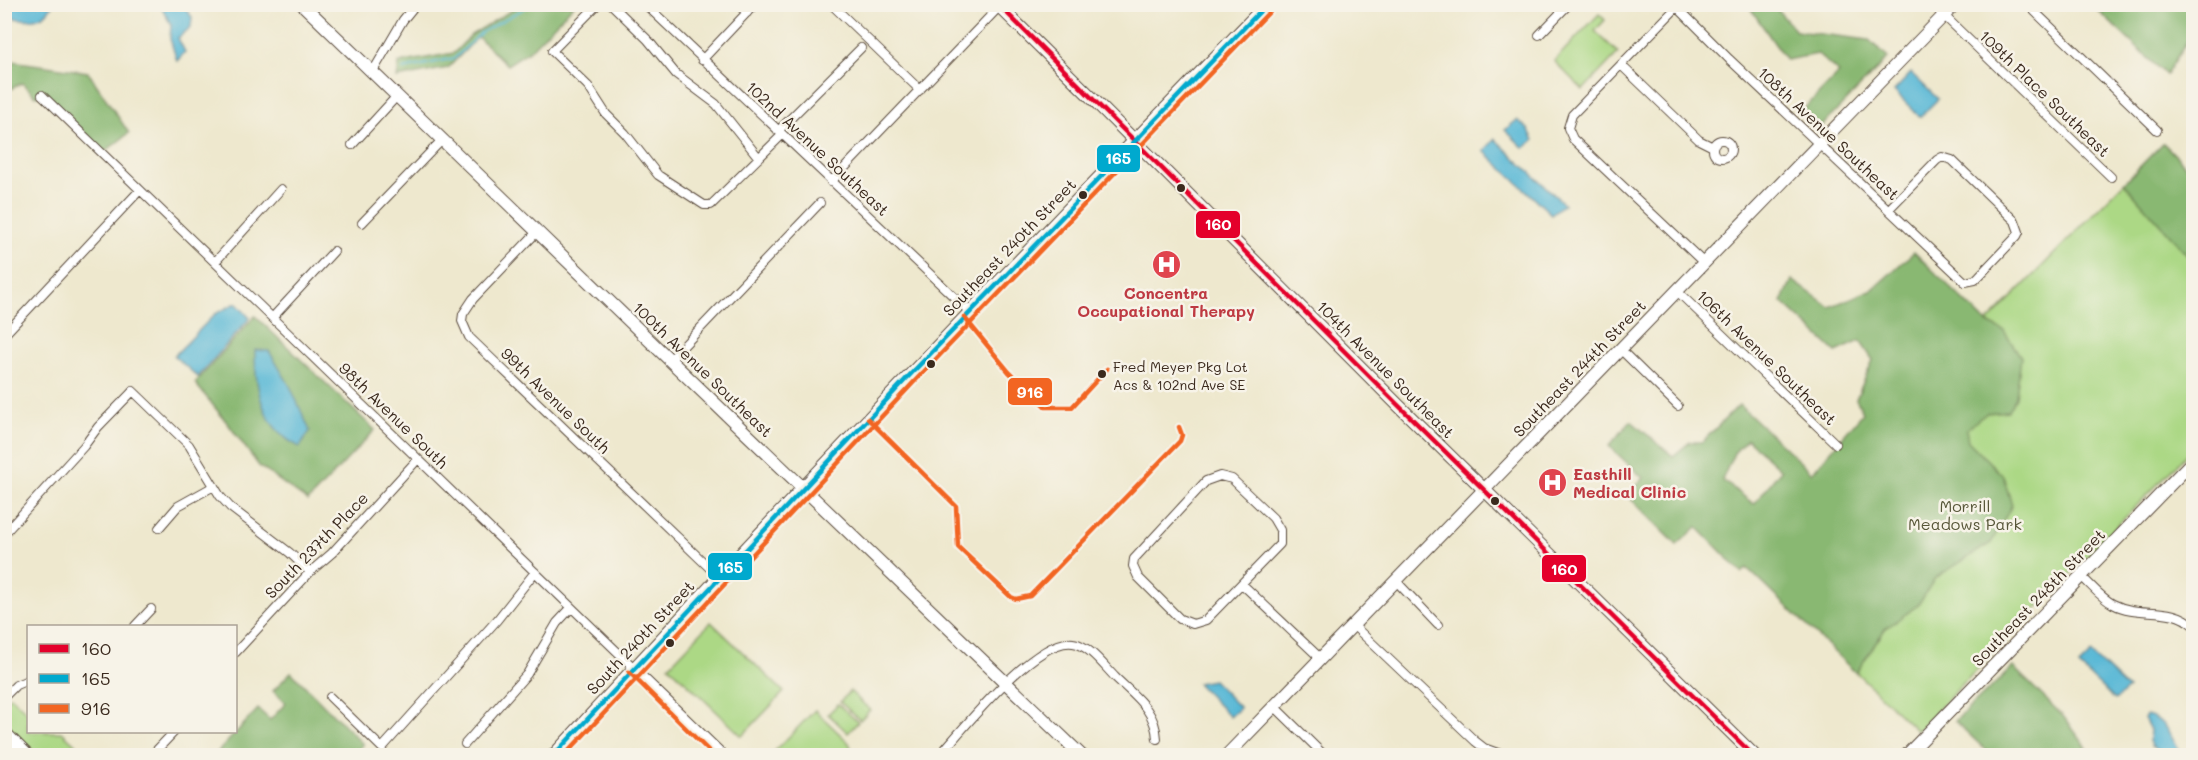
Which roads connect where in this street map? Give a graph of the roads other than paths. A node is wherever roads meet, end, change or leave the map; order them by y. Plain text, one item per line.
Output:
1 (302, 4) edge
2 (416, 4) edge
3 (598, 4) edge
4 (611, 4) edge
5 (645, 4) edge
6 (738, 4) edge
7 (755, 4) edge
8 (831, 4) edge
9 (1267, 4) edge
10 (1569, 4) edge
11 (1932, 4) edge
12 (1955, 4) edge
13 (2027, 4) edge
14 (998, 6) edge
15 (1675, 6) edge
16 (747, 13) junction
17 (1944, 16) junction
18 (1539, 35) dead end
19 (861, 48) dead end
20 (702, 60) junction
21 (1621, 65) junction
22 (372, 73) junction
23 (920, 90) junction
24 (42, 95) dead end
25 (396, 97) junction
26 (2157, 130) dead end
27 (780, 133) junction
28 (1134, 140) junction
29 (441, 141) junction
30 (1820, 144) junction
31 (352, 145) dead end
32 (1713, 147) dead end
33 (759, 158) junction
34 (2111, 177) dead end
35 (833, 185) junction
36 (281, 189) dead end
37 (140, 190) junction
38 (828, 195) dead end
39 (820, 204) dead end
40 (1889, 209) junction
41 (362, 223) dead end
42 (536, 233) junction
43 (334, 251) dead end
44 (215, 262) junction
45 (1704, 263) junction
46 (1677, 291) junction
47 (970, 312) junction
48 (273, 317) junction
49 (4, 335) edge
50 (1620, 349) junction
51 (670, 359) junction
52 (1678, 406) dead end
53 (1836, 444) dead end
54 (418, 459) junction
55 (2193, 460) edge
56 (214, 486) junction
57 (802, 488) junction
58 (1484, 489) junction
59 (159, 528) dead end
60 (4, 534) edge
61 (310, 572) junction
62 (535, 572) junction
63 (2081, 576) junction
64 (719, 577) junction
65 (1396, 581) junction
66 (1242, 584) junction
67 (571, 608) junction
68 (151, 609) dead end
69 (137, 625) edge
70 (1353, 625) junction
71 (1438, 626) dead end
72 (2193, 626) edge
73 (237, 651) edge
74 (1320, 658) junction
75 (634, 667) junction
76 (27, 681) edge
77 (1005, 683) junction
78 (4, 697) edge
79 (330, 697) dead end
80 (1274, 706) junction
81 (4, 732) edge
82 (173, 733) edge
83 (1158, 739) dead end
84 (465, 744) dead end
85 (722, 754) edge
86 (28, 756) edge
87 (151, 756) edge
88 (553, 756) edge
89 (939, 756) edge
90 (1082, 756) edge
91 (1226, 756) edge
92 (1325, 756) edge
93 (1506, 756) edge
94 (1755, 756) edge
95 (1906, 756) edge

1 - 22 street, 100th Avenue Southeast
2 - 22 street
3 - 33 street
4 - 33 street
5 - 20 street, 102nd Avenue Southeast
6 - 16 street
7 - 16 street
8 - 23 street
9 - 28 street, Southeast 240th Street
10 - 18 street
11 - 17 street, 109th Place Southeast
12 - 17 street, Southeast 244th Street
13 - 26 street
14 - 23 street
14 - 28 street, 104th Avenue Southeast
15 - 21 street
15 - 30 street, 108th Avenue Southeast
16 - 20 street
17 - 30 street, Southeast 244th Street
17 - 34 street, 109th Place Southeast
19 - 27 street
20 - 27 street, 102nd Avenue Southeast
21 - 32 street
21 - 45 street
22 - 25 street, 100th Avenue Southeast
23 - 35 street
24 - 37 street, 98th Avenue South
25 - 29 street, 100th Avenue Southeast
25 - 31 street
27 - 33 street
27 - 35 street, 102nd Avenue Southeast
28 - 47 street, Southeast 240th Street
28 - 58 street, 104th Avenue Southeast
29 - 41 street
29 - 42 street, 100th Avenue Southeast
30 - 40 street, 108th Avenue Southeast
30 - 45 street, Southeast 244th Street
35 - 38 street
35 - 47 street, 102nd Avenue Southeast
36 - 44 street
37 - 44 street, 98th Avenue South
37 - 49 street
39 - 51 street
40 - 40 street, 108th Avenue Southeast
42 - 51 street, 100th Avenue Southeast
42 - 64 street, 99th Avenue South
43 - 48 street
44 - 48 street, 98th Avenue South
45 - 46 street, Southeast 244th Street
46 - 50 street, Southeast 244th Street
46 - 53 street, 106th Avenue Southeast
47 - 57 street, Southeast 240th Street
48 - 54 street, 98th Avenue South
50 - 52 street
50 - 58 street, Southeast 244th Street
51 - 57 street, 100th Avenue Southeast
54 - 61 street, South 237th Place
54 - 62 street, 98th Avenue South
55 - 63 street, Southeast 248th Street
56 - 59 street
56 - 60 street
56 - 61 street
57 - 64 street, South 240th Street
57 - 77 street, 100th Avenue Southeast
58 - 65 street, Southeast 244th Street
58 - 94 street, 104th Avenue Southeast
61 - 73 street, South 237th Place
62 - 67 street, 98th Avenue South
62 - 79 street
63 - 72 street
63 - 95 street, Southeast 248th Street
64 - 75 street, South 240th Street
65 - 70 street, Southeast 244th Street
65 - 71 street
66 - 66 street
66 - 74 street
67 - 75 street, 98th Avenue South
67 - 84 street
68 - 69 street
70 - 74 street, Southeast 244th Street
70 - 93 street
74 - 80 street, Southeast 244th Street
75 - 85 street, 98th Avenue South
75 - 88 street, South 240th Street
76 - 78 street
77 - 83 street
77 - 89 street
77 - 90 street, 100th Avenue Southeast
80 - 91 street, Southeast 244th Street
80 - 92 street
81 - 86 street
82 - 87 street

